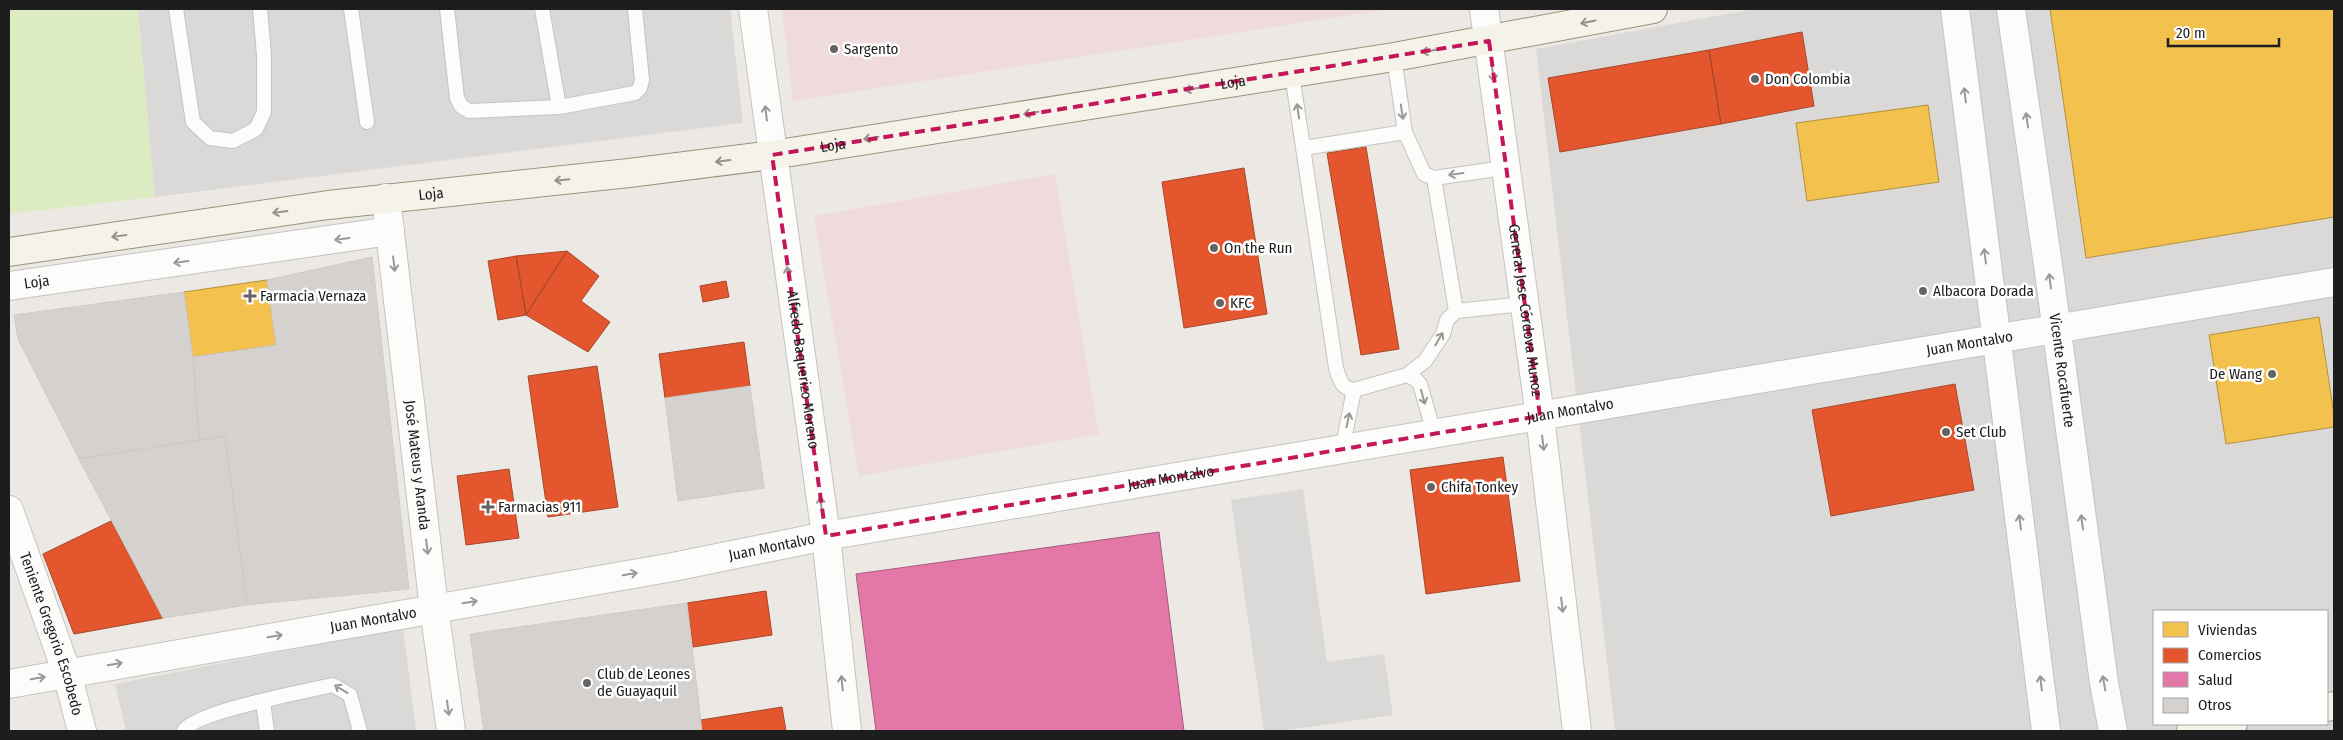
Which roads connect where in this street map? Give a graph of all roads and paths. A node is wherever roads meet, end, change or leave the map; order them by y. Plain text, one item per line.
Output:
1 (176, 9) edge
2 (260, 9) edge
3 (351, 9) edge
4 (447, 9) edge
5 (542, 9) edge
6 (636, 9) edge
7 (753, 9) edge
8 (1484, 9) edge
9 (1653, 9) edge
10 (1955, 9) edge
11 (2011, 9) edge
12 (1489, 41) junction
13 (1394, 57) junction
14 (1292, 74) junction
15 (559, 107) junction
16 (367, 122) dead end
17 (1405, 132) junction
18 (1304, 148) junction
19 (772, 154) junction
20 (1504, 168) junction
21 (1434, 178) junction
22 (386, 198) junction
23 (390, 231) junction
24 (9, 252) edge
25 (2334, 282) edge
26 (9, 286) edge
27 (1524, 304) junction
28 (1456, 311) junction
29 (2056, 329) junction
30 (1996, 339) junction
31 (1408, 375) junction
32 (1354, 390) junction
33 (1540, 416) junction
34 (1434, 433) junction
35 (1342, 450) junction
36 (9, 510) edge
37 (826, 536) junction
38 (434, 608) junction
39 (67, 673) junction
40 (9, 684) edge
41 (263, 702) junction
42 (2227, 725) edge
43 (82, 731) edge
44 (184, 731) edge
45 (267, 731) edge
46 (360, 731) edge
47 (451, 731) edge
48 (847, 731) edge
49 (1577, 731) edge
50 (2046, 731) edge
51 (2113, 731) edge
52 (2191, 731) edge

1 - 2 lane
3 - 16 lane
4 - 15 lane
5 - 15 lane
6 - 15 lane
19 -> 7 street, Alfredo Baquerizo Moreno
8 - 12 street, General Jose Córdova Munoz
9 -> 12 main road, Loja
30 -> 10 street
29 -> 11 street, Vicente Rocafuerte
12 -> 13 main road, Loja
12 -> 20 street, General Jose Córdova Munoz
13 - 14 main road, Loja
13 -> 17 lane
18 -> 14 lane
14 -> 19 main road, Loja
17 - 18 lane
17 - 21 lane
18 - 32 lane
19 -> 22 main road, Loja
37 -> 19 street, Alfredo Baquerizo Moreno
20 -> 21 lane
20 - 27 street, General Jose Córdova Munoz
21 - 28 lane
22 - 23 street, José Mateus y Aranda
22 -> 24 main road, Loja
23 -> 26 street, Loja
23 -> 38 street, José Mateus y Aranda
25 - 29 street, Juan Montalvo
27 - 28 lane
27 - 33 street, General Jose Córdova Munoz
31 -> 28 lane
29 - 30 street, Juan Montalvo
51 -> 29 street, Vicente Rocafuerte
30 - 33 street, Juan Montalvo
50 -> 30 street
31 - 32 lane
31 -> 34 lane
35 -> 32 lane
33 - 34 street, Juan Montalvo
33 -> 49 street, General Jose Córdova Munoz
34 - 35 street, Juan Montalvo
35 - 37 street, Juan Montalvo
36 - 39 street, Teniente Gregorio Escobedo
38 -> 37 street, Juan Montalvo
48 -> 37 street, Alfredo Baquerizo Moreno
39 -> 38 street, Juan Montalvo
38 -> 47 street, José Mateus y Aranda
40 -> 39 street, Juan Montalvo
39 - 43 street, Teniente Gregorio Escobedo
41 - 44 lane
41 - 45 lane
46 -> 41 lane
42 - 52 main road

